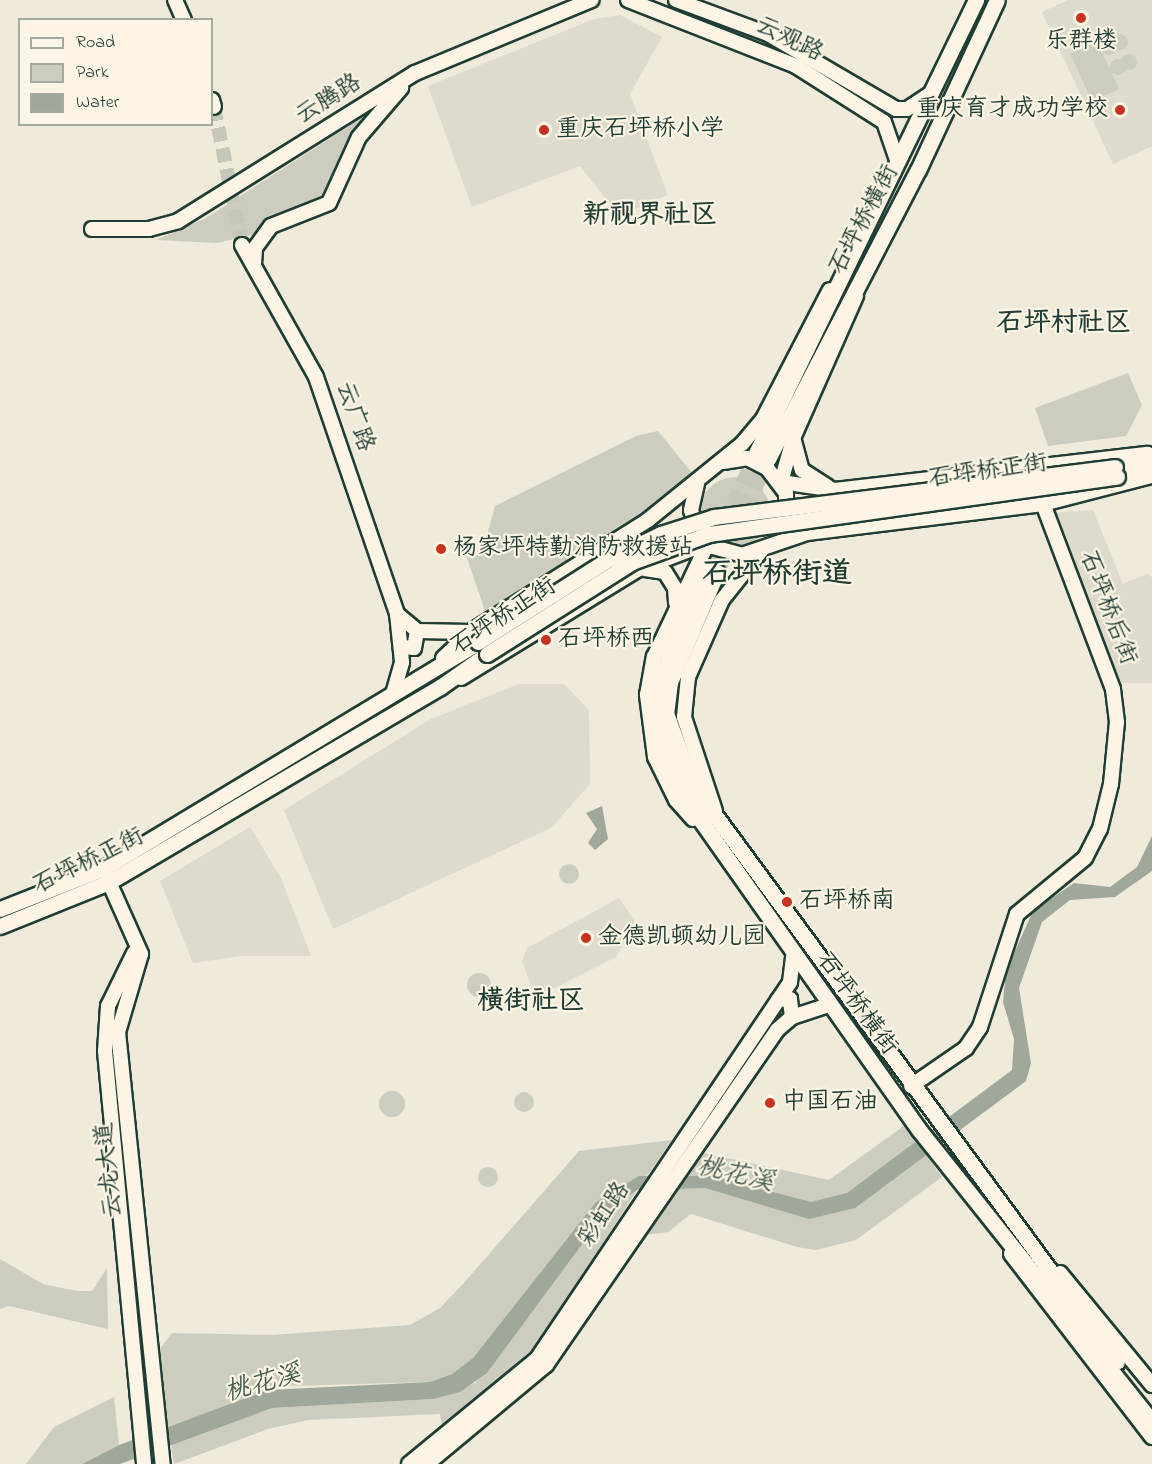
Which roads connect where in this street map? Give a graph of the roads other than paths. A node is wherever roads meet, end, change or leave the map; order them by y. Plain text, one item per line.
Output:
1 (175, 0) edge
2 (591, 0) edge
3 (628, 0) edge
4 (676, 0) edge
5 (976, 0) edge
6 (997, 0) edge
7 (183, 18) edge
8 (415, 73) junction
9 (933, 92) junction
10 (896, 109) junction
11 (884, 122) junction
12 (897, 159) junction
13 (92, 229) dead end
14 (242, 245) tunnel mouth
15 (254, 264) junction
16 (845, 270) junction
17 (859, 280) junction
18 (794, 436) junction
19 (1152, 456) edge
20 (716, 465) junction
21 (1116, 472) junction
22 (1152, 474) edge
23 (700, 480) junction
24 (781, 482) junction
25 (835, 490) junction
26 (1043, 504) junction
27 (708, 543) junction
28 (763, 549) junction
29 (637, 570) junction
30 (711, 570) tunnel mouth
31 (675, 605) junction
32 (397, 614) junction
33 (417, 631) junction
34 (479, 642) junction
35 (402, 647) junction
36 (440, 687) junction
37 (393, 694) junction
38 (714, 832) junction
39 (106, 884) junction
40 (0, 909) edge
41 (0, 926) edge
42 (793, 957) junction
43 (778, 1000) junction
44 (829, 1005) junction
45 (792, 1017) junction
46 (910, 1086) junction
47 (708, 1099) junction
48 (722, 1106) junction
49 (642, 1211) junction
50 (998, 1228) junction
51 (1026, 1238) junction
52 (1152, 1385) edge
53 (1152, 1407) edge
54 (1152, 1422) edge
55 (1152, 1437) edge
56 (162, 1461) edge
57 (144, 1464) edge
58 (409, 1464) edge
59 (427, 1464) edge

1 - 7 street
2 - 8 street, 云腾路
3 - 11 street, 云观路
4 - 10 street, 云观路
5 - 9 main road, 石坪桥横街
6 - 17 main road, 石坪桥横街
8 - 13 street, 云腾路
8 - 15 street
9 - 10 street
9 - 12 main road, 石坪桥横街
10 - 11 street
11 - 12 street
12 - 16 main road, 石坪桥横街
14 - 15 street, 云广路
15 - 32 street, 云广路
16 - 17 main road, 石坪桥横街
16 - 20 street
17 - 18 street
18 - 24 street
18 - 25 street
19 - 21 main road, 石坪桥正街
19 - 25 street
20 - 23 street
20 - 24 street
21 - 22 main road, 石坪桥正街
21 - 34 main road, 石坪桥正街, bridge
22 - 26 street
23 - 27 street
23 - 34 street
24 - 25 street
24 - 28 street
26 - 28 street
26 - 46 street, 石坪桥后街
27 - 28 street
27 - 29 street
27 - 31 street
28 - 38 street
29 - 31 street
29 - 36 street
30 - 38 main road, 石坪桥横街
31 - 38 street
32 - 33 street
32 - 35 street, 云广路
33 - 34 street
33 - 35 street
34 - 36 main road, 石坪桥正街
34 - 37 main road, 石坪桥正街
35 - 37 street
36 - 39 main road, 石坪桥正街
37 - 40 main road, 石坪桥正街
38 - 42 main road, 石坪桥横街
38 - 46 main road, 石坪桥横街
39 - 41 main road, 石坪桥正街
39 - 56 street, 云龙大道
39 - 57 street, 云龙大道
42 - 43 street, 彩虹路
42 - 44 main road, 石坪桥横街
43 - 45 street
43 - 47 street, 彩虹路
44 - 45 street
44 - 50 main road, 石坪桥横街
45 - 48 street, 彩虹路
46 - 51 main road, 石坪桥横街
47 - 48 street
47 - 49 street, 彩虹路
48 - 49 street, 彩虹路
49 - 58 street, 彩虹路
49 - 59 street, 彩虹路
50 - 54 main road, 石坪桥横街
50 - 55 street
51 - 52 street
51 - 53 main road, 石坪桥横街

